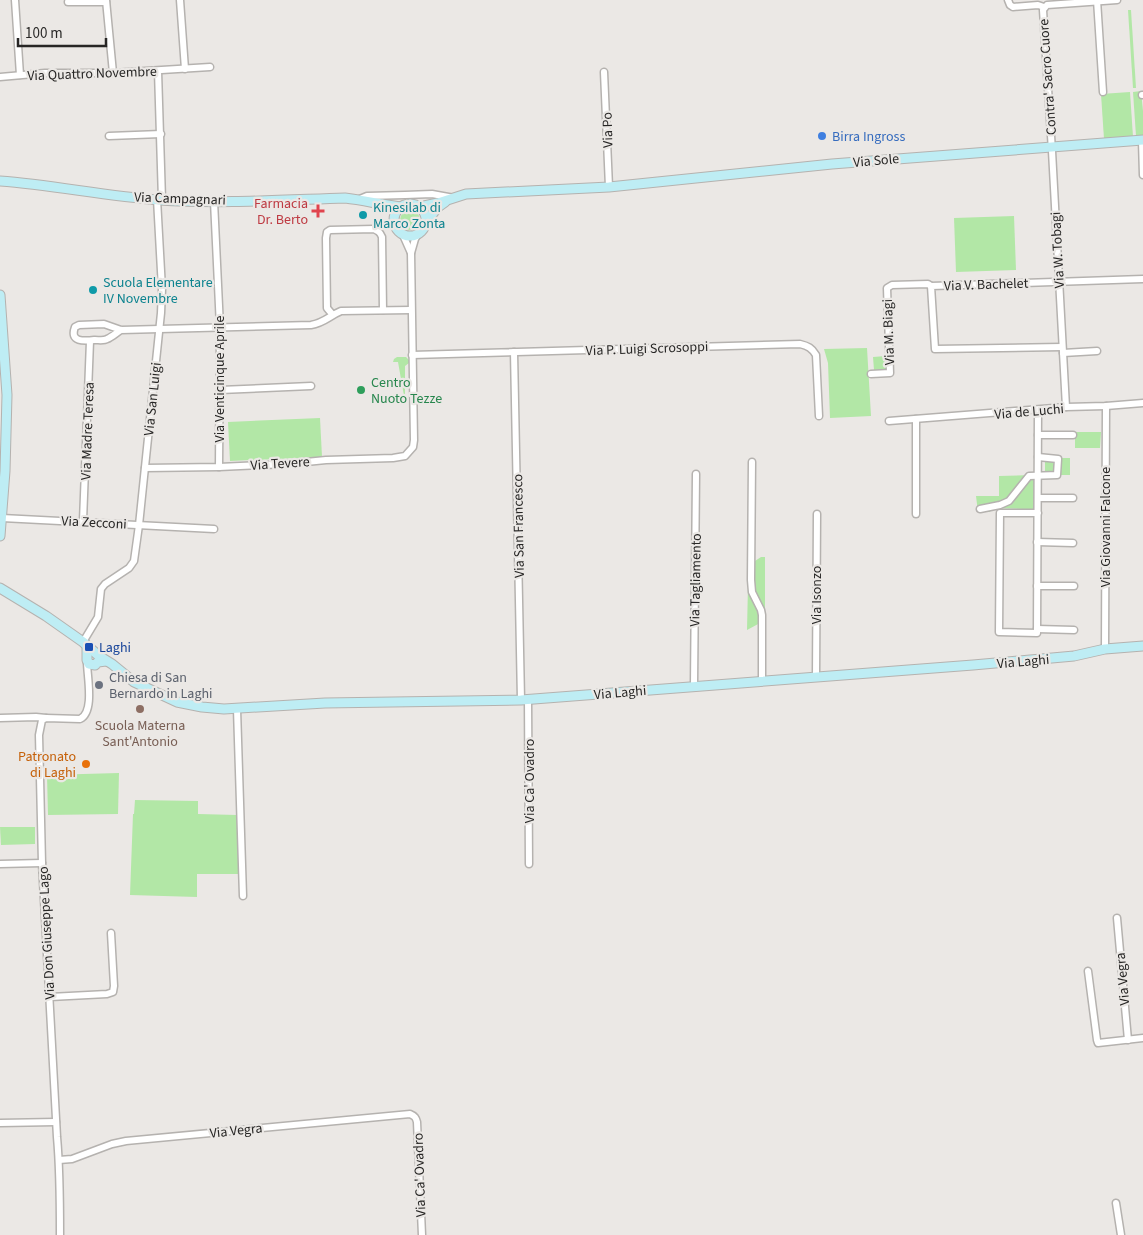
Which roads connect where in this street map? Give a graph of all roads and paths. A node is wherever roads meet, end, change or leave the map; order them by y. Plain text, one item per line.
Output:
1 (15, 0) edge
2 (180, 0) edge
3 (1008, 0) edge
4 (1117, 0) edge
5 (106, 1) edge
6 (1097, 1) edge
7 (68, 2) dead end
8 (1043, 3) edge
9 (210, 67) dead end
10 (185, 69) junction
11 (158, 71) junction
12 (604, 72) dead end
13 (112, 74) junction
14 (20, 75) junction
15 (0, 77) edge
16 (1103, 92) dead end
17 (161, 134) junction
18 (109, 136) dead end
19 (1142, 140) edge
20 (1052, 147) junction
21 (1143, 175) edge
22 (0, 181) edge
23 (609, 187) junction
24 (360, 199) junction
25 (159, 200) junction
26 (450, 200) junction
27 (214, 201) junction
28 (373, 203) junction
29 (418, 206) junction
30 (401, 207) junction
31 (394, 222) junction
32 (426, 222) junction
33 (418, 234) junction
34 (404, 235) junction
35 (411, 253) junction
36 (1143, 278) edge
37 (1059, 281) junction
38 (931, 286) junction
39 (0, 295) edge
40 (383, 310) junction
41 (411, 310) junction
42 (332, 314) junction
43 (220, 327) junction
44 (159, 329) junction
45 (121, 330) junction
46 (2, 333) edge
47 (90, 341) junction
48 (1062, 350) junction
49 (1097, 351) dead end
50 (514, 352) junction
51 (412, 355) junction
52 (871, 374) dead end
53 (311, 386) dead end
54 (220, 390) junction
55 (1143, 403) edge
56 (1106, 406) junction
57 (1066, 407) junction
58 (1038, 410) junction
59 (819, 416) dead end
60 (916, 419) junction
61 (889, 421) dead end
62 (1038, 435) junction
63 (1072, 435) dead end
64 (3, 442) edge
65 (1038, 458) junction
66 (752, 462) dead end
67 (219, 467) junction
68 (145, 468) junction
69 (696, 474) dead end
70 (1038, 476) junction
71 (1038, 498) junction
72 (1073, 498) dead end
73 (980, 509) dead end
74 (1038, 513) junction
75 (816, 514) dead end
76 (916, 514) dead end
77 (2, 518) junction
78 (83, 521) junction
79 (139, 525) junction
80 (214, 529) dead end
81 (0, 536) edge
82 (1037, 542) junction
83 (1074, 543) dead end
84 (1037, 586) junction
85 (1074, 586) dead end
86 (0, 588) edge
87 (1036, 629) junction
88 (1074, 630) dead end
89 (1143, 646) edge
90 (1105, 649) junction
91 (92, 657) junction
92 (816, 677) junction
93 (762, 681) junction
94 (694, 686) junction
95 (525, 699) junction
96 (237, 709) junction
97 (0, 718) edge
98 (46, 718) junction
99 (42, 863) junction
100 (0, 864) edge
101 (529, 864) dead end
102 (243, 896) dead end
103 (1118, 918) dead end
104 (111, 933) dead end
105 (1088, 971) dead end
106 (50, 997) junction
107 (1143, 1038) edge
108 (1128, 1040) junction
109 (414, 1115) joint
110 (56, 1122) junction
111 (0, 1123) edge
112 (60, 1160) junction
113 (1116, 1203) dead end
114 (60, 1235) edge
115 (422, 1235) edge
116 (1121, 1235) edge

1 - 14 street
2 - 10 street
3 - 8 street
4 - 6 street, Contra' Sacro Cuore
5 - 7 street
5 - 13 street
6 - 8 street, Contra' Sacro Cuore
6 - 16 street
8 - 20 street, Contra' Sacro Cuore
9 - 10 street, Via Quattro Novembre
10 - 11 street, Via Quattro Novembre
11 - 13 street, Via Quattro Novembre
11 - 17 street, Via San Luigi
12 - 23 street, Via Po
13 - 14 street, Via Quattro Novembre
14 - 15 street, Via Quattro Novembre
17 - 18 street
17 - 25 street, Via San Luigi
19 - 20 street, Via Sole
19 - 21 street
20 - 23 street, Via Sole
20 - 37 street, Via W. Tobagi
22 - 25 street, Via Campagnari
23 - 26 street, Via Campagnari
24 - 26 street, Via Campagnari
24 - 27 street, Via Campagnari
24 - 28 street, Via Campagnari
25 - 27 street, Via Campagnari
25 - 44 street, Via San Luigi
26 - 29 street, Via Campagnari
26 - 32 street
27 - 43 street, Via Venticinque Aprile
28 - 30 street, Via Campagnari
28 - 31 street, Via Campagnari
29 - 30 street
29 - 32 street
30 - 31 street
31 - 34 street
32 - 33 street
33 - 34 street
33 - 35 street
34 - 35 street
35 - 41 street
36 - 37 street, Via V. Bachelet
37 - 38 street, Via V. Bachelet
37 - 48 street, Via W. Tobagi
38 - 48 street, Via V. Bachelet
38 - 52 street, Via M. Biagi
39 - 46 street
40 - 41 street
40 - 42 street
40 - 42 street
41 - 51 street
42 - 43 street
43 - 44 street
43 - 54 street, Via Venticinque Aprile
44 - 45 street
44 - 68 street, Via San Luigi
45 - 47 street
45 - 47 street
46 - 64 street
47 - 78 street, Via Madre Teresa
48 - 49 street
48 - 57 street, Via W. Tobagi
50 - 51 street, Via P. Luigi Scrosoppi
50 - 59 street, Via P. Luigi Scrosoppi
50 - 95 street, Via San Francesco
51 - 67 street, Via Tevere
53 - 54 street
54 - 67 street, Via Venticinque Aprile
55 - 56 street, Via de Luchi
56 - 57 street, Via de Luchi
56 - 90 street, Via Giovanni Falcone
57 - 58 street, Via de Luchi
58 - 60 street, Via de Luchi
58 - 62 street
60 - 61 street, Via de Luchi
60 - 76 street
62 - 63 street
62 - 65 street
64 - 77 street
65 - 70 street
65 - 70 street
66 - 93 street
67 - 68 street, Via Tevere
68 - 79 street, Via San Luigi
69 - 94 street, Via Tagliamento
70 - 71 street
70 - 73 street
71 - 72 street
71 - 74 street
74 - 82 street
74 - 87 street
75 - 92 street, Via Isonzo
77 - 78 street, Via Zecconi
77 - 81 street
78 - 79 street, Via Zecconi
79 - 80 street
79 - 91 street, Via Zecconi
82 - 83 street
82 - 84 street
84 - 85 street
84 - 87 street
86 - 91 street, Via Laghi
87 - 88 street
89 - 90 street, Via Laghi
90 - 92 street, Via Laghi
91 - 96 street, Via Laghi
91 - 98 street
92 - 93 street, Via Laghi
93 - 94 street, Via Laghi
94 - 95 street, Via Laghi
95 - 96 street, Via Laghi
95 - 101 street, Via Ca' Ovadro
96 - 102 street
97 - 98 street
98 - 99 street, Via Don Giuseppe Lago
99 - 100 street
99 - 106 street, Via Don Giuseppe Lago
103 - 108 street, Via Vegra
104 - 106 street
105 - 108 street
106 - 110 street, Via Don Giuseppe Lago
107 - 108 street
109 - 112 street, Via Vegra
109 - 115 street, Via Ca' Ovadro
110 - 111 street
110 - 112 street, Via Don Giuseppe Lago
112 - 114 street, Via Don Giuseppe Lago
113 - 116 street

